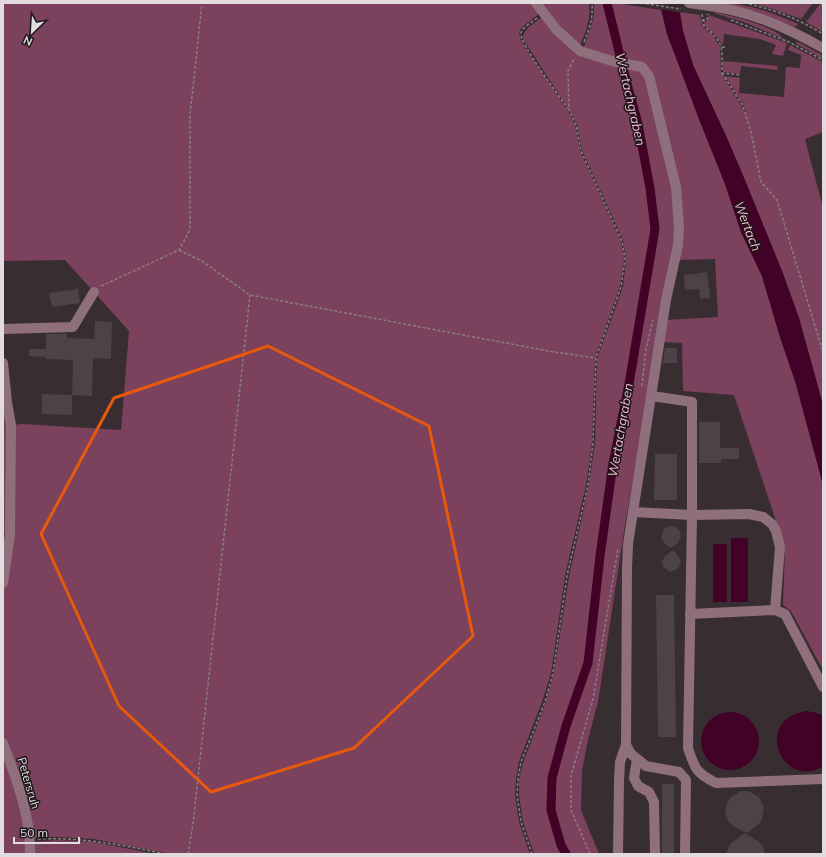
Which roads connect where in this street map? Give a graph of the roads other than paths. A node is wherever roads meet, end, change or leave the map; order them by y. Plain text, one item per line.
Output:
1 (536, 3) edge
2 (685, 6) edge
3 (714, 8) edge
4 (823, 48) edge
5 (94, 292) road end
6 (3, 329) edge
7 (3, 363) edge
8 (652, 396) junction
9 (633, 512) junction
10 (692, 515) junction
11 (3, 584) edge
12 (775, 610) junction
13 (690, 614) junction
14 (823, 687) edge
15 (3, 743) edge
16 (626, 745) junction
17 (636, 759) junction
18 (823, 779) edge
19 (30, 854) edge
20 (618, 854) edge
21 (655, 854) edge
22 (686, 854) edge

1 - 8 street
2 - 3 street, bridge
3 - 4 street
5 - 6 street
7 - 11 street
8 - 9 street
8 - 10 street
9 - 10 street
9 - 16 street
10 - 12 street
10 - 13 street
12 - 13 street
12 - 14 street
13 - 18 street
15 - 19 street, Petersruh
16 - 17 street
16 - 20 street
17 - 21 street
17 - 22 street

